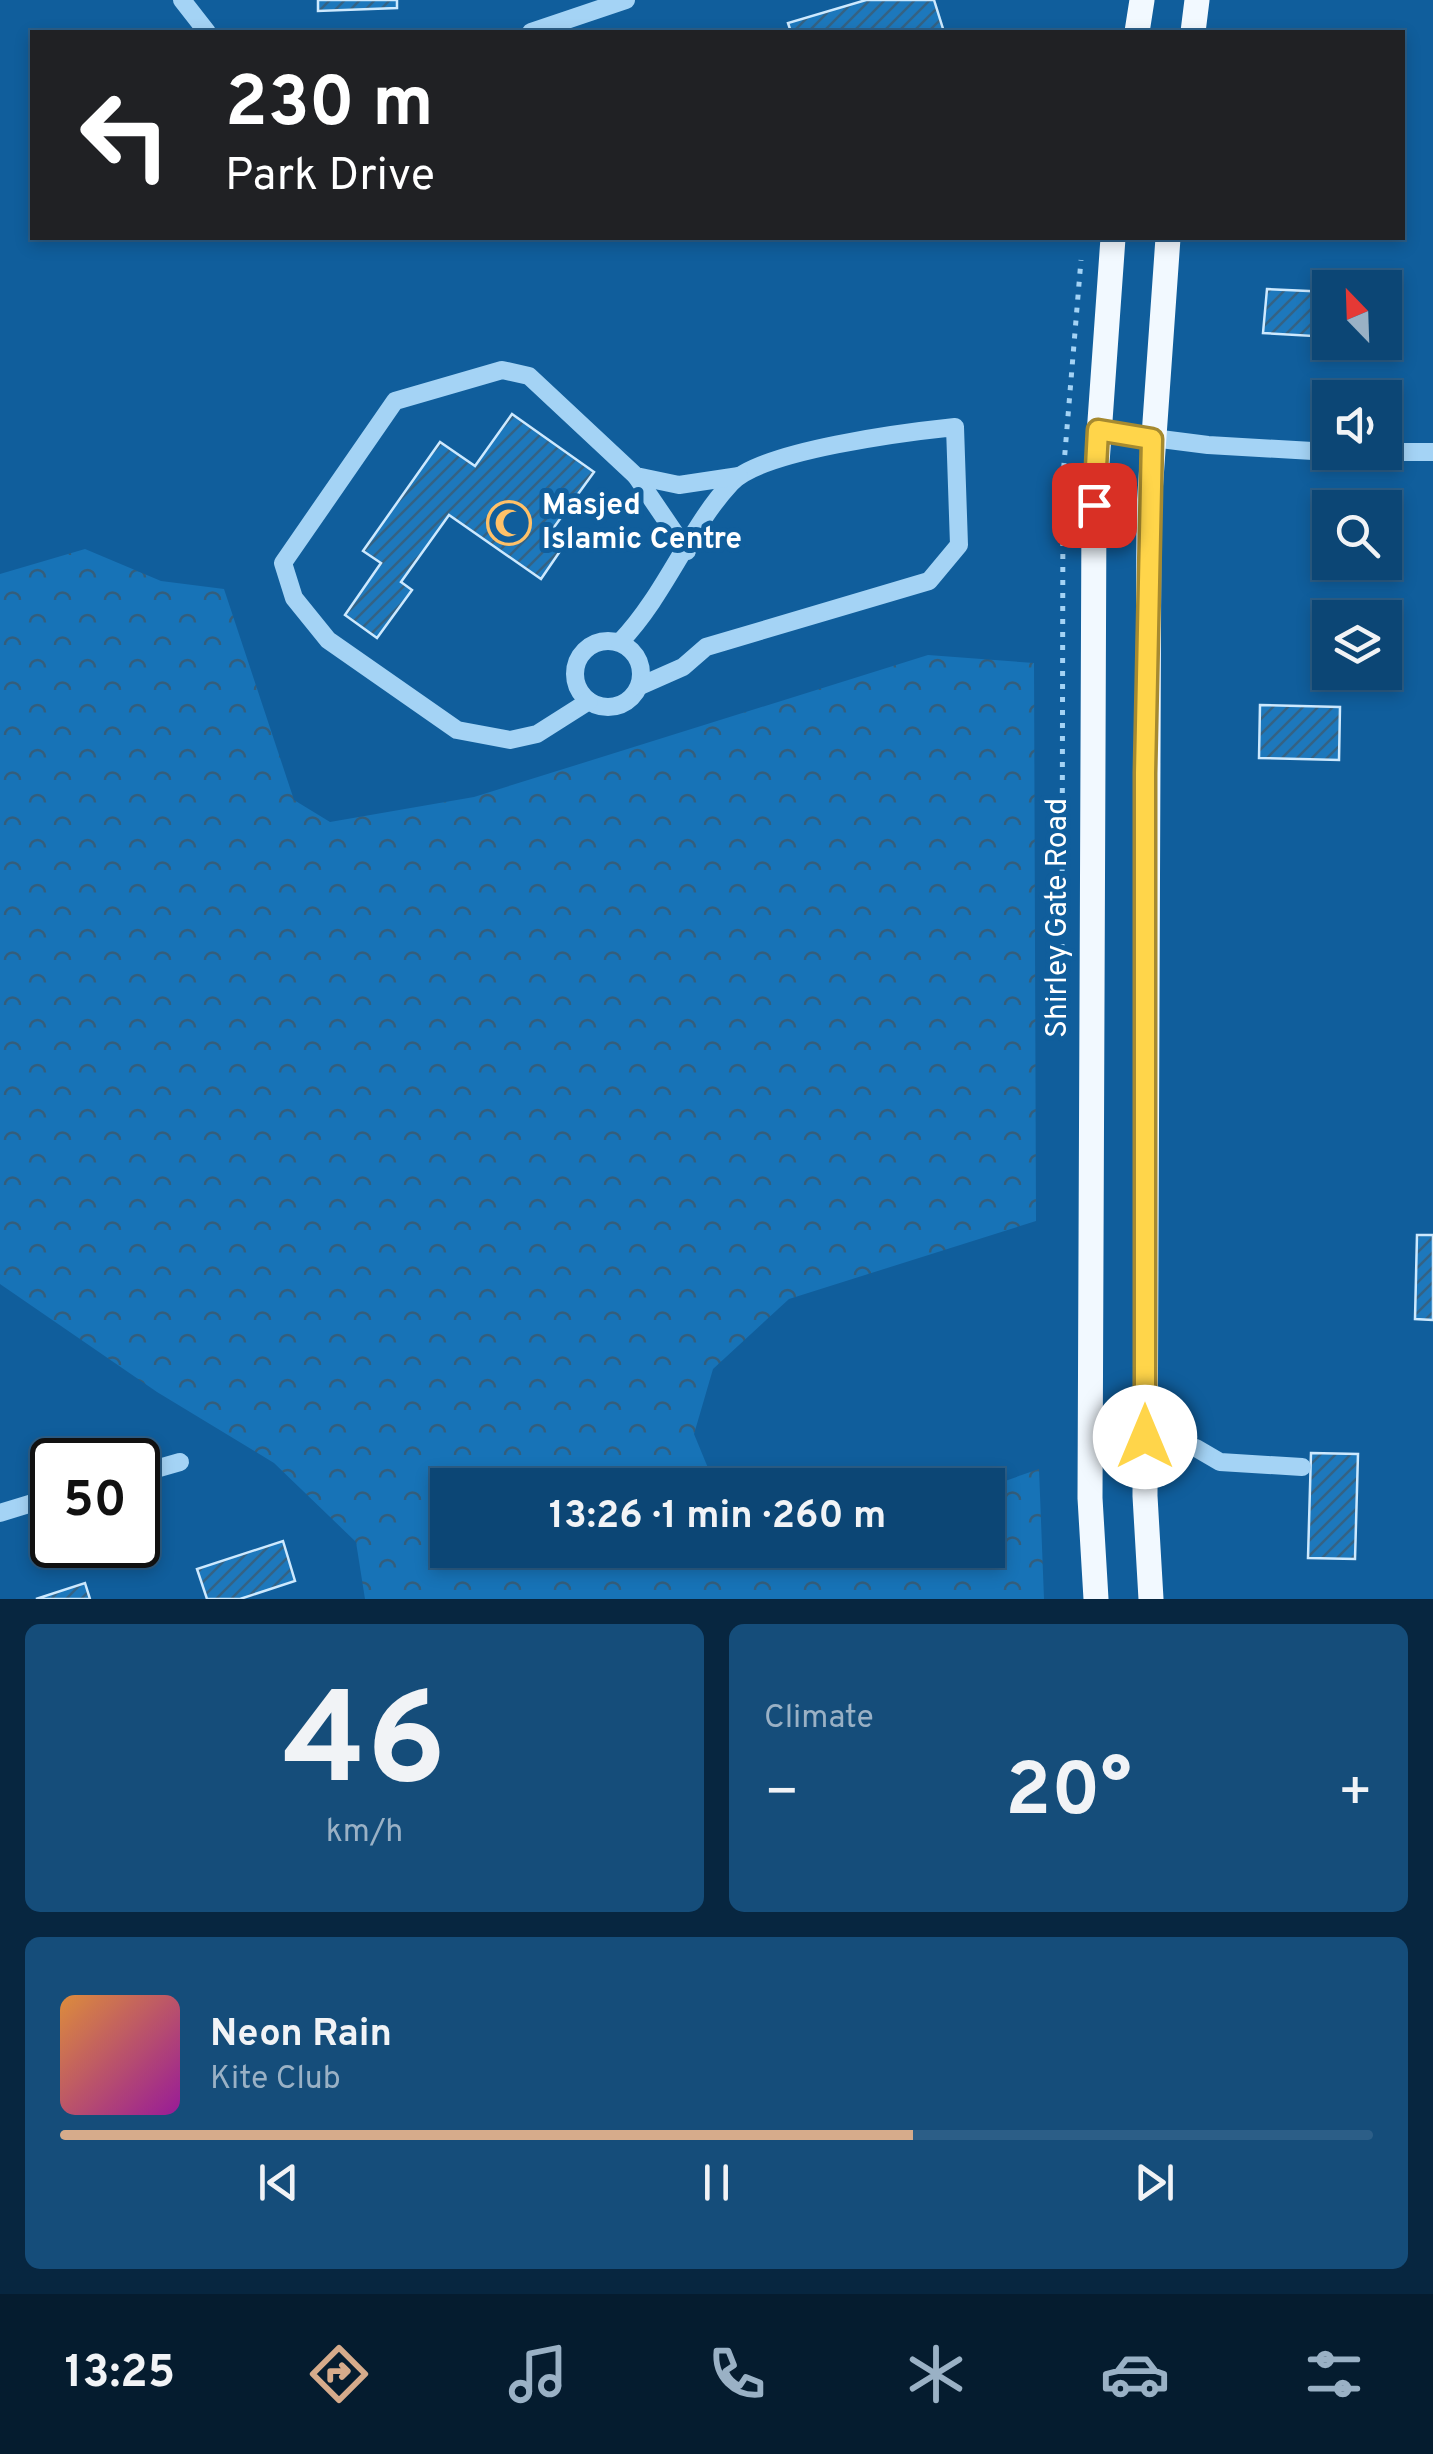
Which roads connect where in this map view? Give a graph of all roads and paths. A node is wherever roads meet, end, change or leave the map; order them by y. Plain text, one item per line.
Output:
1 (182, 0) edge
2 (626, 0) edge
3 (1142, 0) edge
4 (1197, 0) edge
5 (206, 30) edge
6 (537, 30) edge
7 (1138, 30) edge
8 (1193, 30) edge
9 (1113, 240) edge
10 (1168, 240) edge
11 (1098, 430) junction
12 (1152, 439) junction
13 (1312, 451) edge
14 (1402, 452) edge
15 (1433, 452) edge
16 (636, 476) junction
17 (739, 476) junction
18 (687, 551) junction
19 (620, 642) junction
20 (640, 686) junction
21 (590, 701) junction
22 (1145, 1437) junction
23 (180, 1462) dead end
24 (1302, 1467) dead end
25 (160, 1468) edge
26 (30, 1504) edge
27 (0, 1513) edge
28 (1096, 1599) edge
29 (1151, 1599) edge

1 - 5 street
2 - 6 street
3 - 7 main road
4 - 8 main road
9 - 11 main road, Shirley Gate Road
10 - 12 main road
11 - 12 street
11 - 28 main road, Shirley Gate Road
12 - 13 street
12 - 22 main road
14 - 15 street
16 - 17 street
16 - 18 street
16 - 21 street
17 - 18 street
17 - 20 street
18 - 19 street
19 - 20 street
19 - 21 street
20 - 21 street
22 - 24 street
22 - 29 main road
23 - 25 street
26 - 27 street

